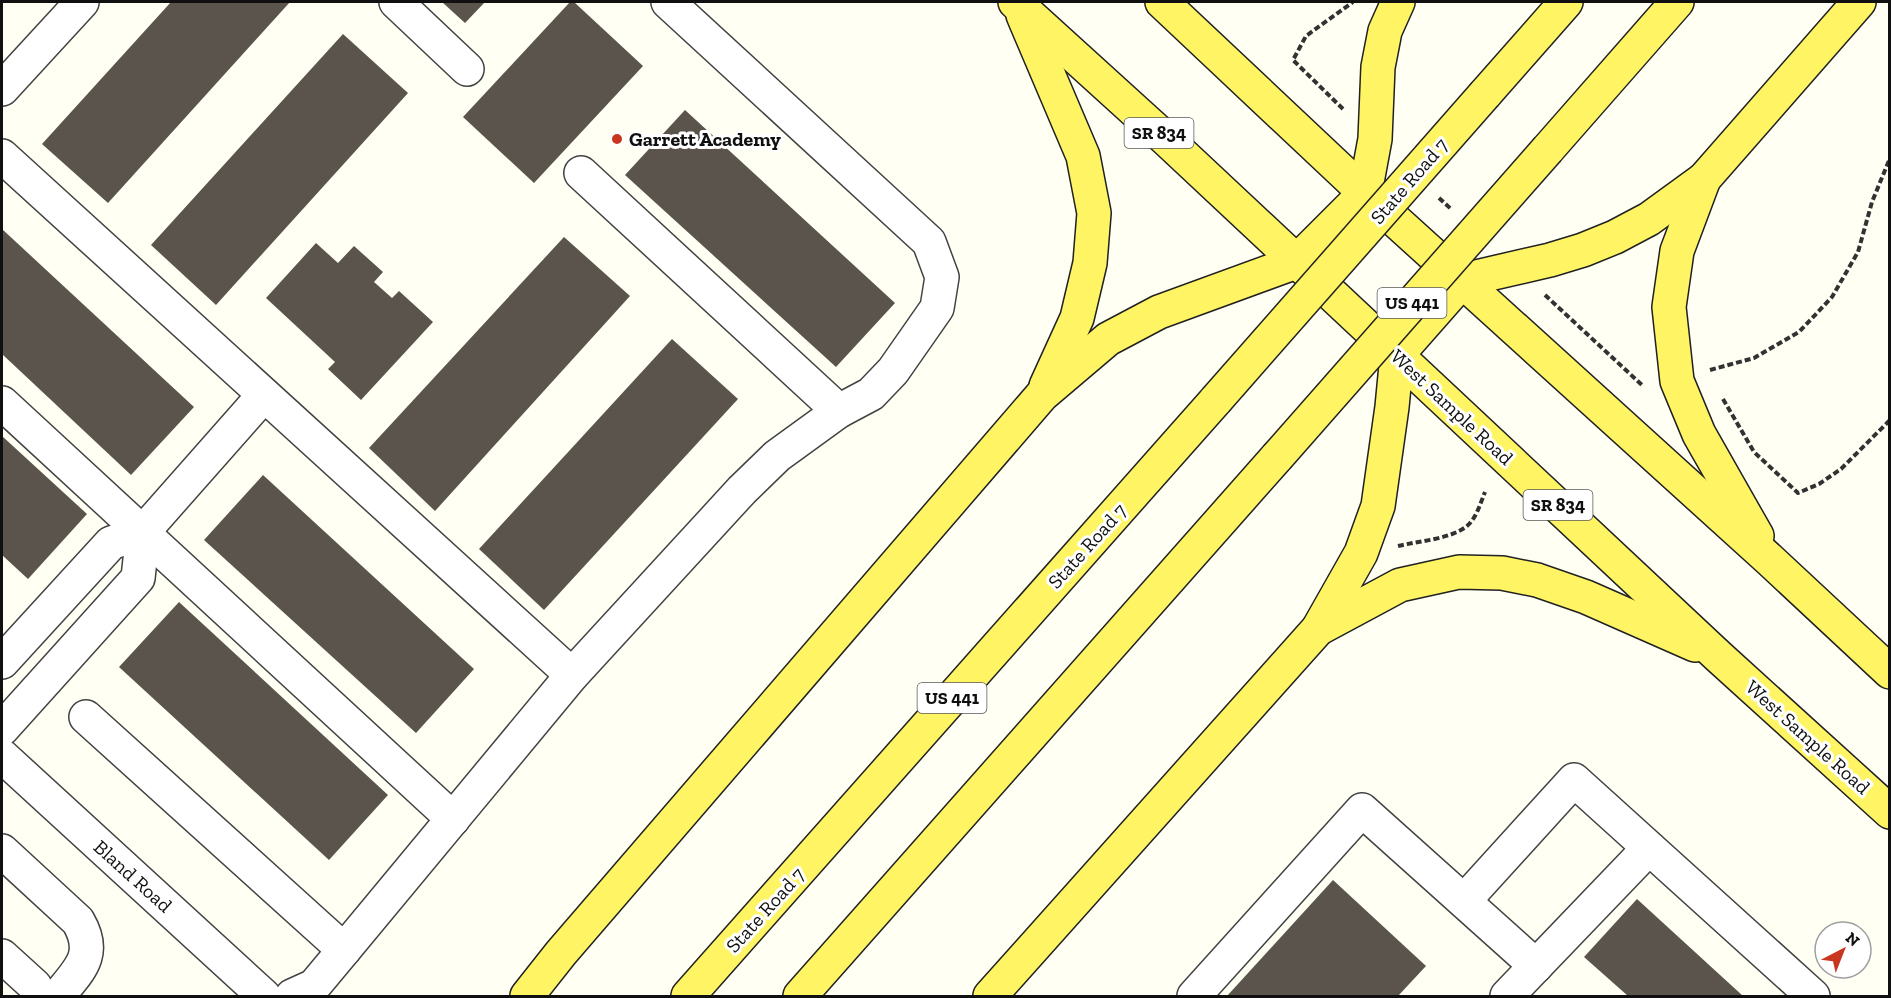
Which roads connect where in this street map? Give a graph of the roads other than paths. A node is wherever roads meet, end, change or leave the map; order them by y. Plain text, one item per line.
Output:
1 (82, 2) edge
2 (396, 2) edge
3 (668, 2) edge
4 (1162, 2) edge
5 (1398, 2) edge
6 (1566, 2) edge
7 (1677, 2) edge
8 (1859, 2) edge
9 (1017, 3) edge
10 (468, 69) dead end
11 (2, 89) edge
12 (2, 156) edge
13 (581, 172) dead end
14 (1704, 179) junction
15 (1365, 193) junction
16 (1296, 262) junction
17 (1463, 280) junction
18 (1397, 355) junction
19 (264, 395) junction
20 (1042, 395) junction
21 (2, 402) edge
22 (839, 411) junction
23 (143, 532) junction
24 (1771, 561) junction
25 (1318, 629) junction
26 (1718, 656) junction
27 (2, 662) edge
28 (1890, 672) edge
29 (572, 675) junction
30 (86, 717) dead end
31 (2, 729) edge
32 (2, 756) edge
33 (1890, 812) edge
34 (453, 819) junction
35 (1649, 848) junction
36 (2, 851) edge
37 (1464, 901) junction
38 (344, 950) junction
39 (2, 956) edge
40 (1536, 966) junction
41 (38, 996) edge
42 (58, 996) edge
43 (264, 996) edge
44 (292, 996) edge
45 (527, 996) edge
46 (688, 996) edge
47 (800, 996) edge
48 (990, 996) edge
49 (1194, 996) edge
50 (1507, 996) edge
51 (1813, 996) edge

1 - 11 street
2 - 10 street
3 - 22 street
4 - 15 main road
5 - 15 main road
6 - 46 main road, State Road 7 / US 441, bridge
7 - 47 main road, US 441, bridge
8 - 14 main road
9 - 16 main road, West Sample Road / SR 834
9 - 20 main road
12 - 19 street
13 - 22 street
14 - 17 main road
14 - 24 main road
15 - 16 main road
15 - 17 main road
16 - 18 main road, West Sample Road / SR 834
16 - 20 main road
17 - 18 main road
17 - 24 main road
18 - 25 main road
18 - 26 main road, West Sample Road / SR 834
19 - 23 street
19 - 29 street
20 - 45 main road
21 - 23 street
22 - 29 street
23 - 27 street
23 - 31 street
23 - 34 street
24 - 28 main road
25 - 26 main road
25 - 48 main road
26 - 33 main road, West Sample Road / SR 834
29 - 34 street
30 - 38 street
32 - 43 street, Bland Road
34 - 38 street
35 - 37 street
35 - 40 street
35 - 51 street
36 - 42 street
37 - 40 street
37 - 49 street
38 - 44 street
39 - 41 street
40 - 50 street

